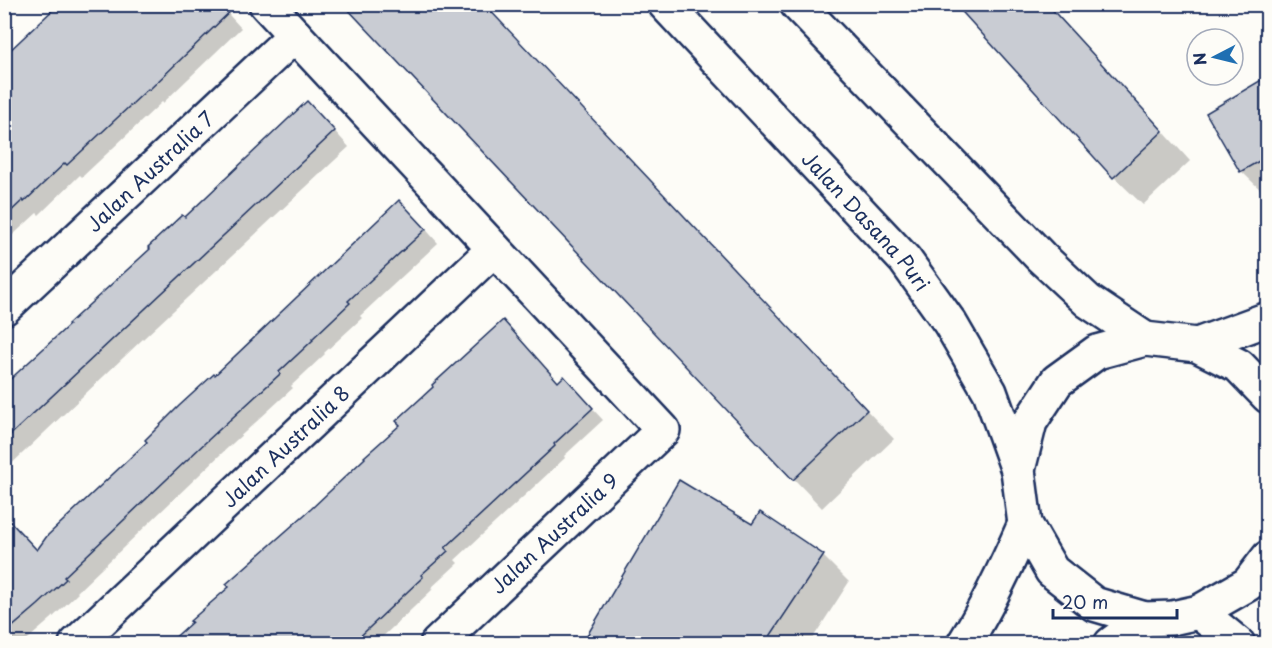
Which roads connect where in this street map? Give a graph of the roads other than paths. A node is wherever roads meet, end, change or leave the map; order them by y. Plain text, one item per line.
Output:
1 (266, 4) edge
2 (665, 4) edge
3 (797, 4) edge
4 (295, 35) junction
5 (494, 249) junction
6 (4, 308) edge
7 (1268, 319) edge
8 (1145, 339) junction
9 (1197, 345) junction
10 (1268, 396) edge
11 (1018, 470) junction
12 (1025, 524) junction
13 (1268, 558) edge
14 (1199, 612) junction
15 (1145, 619) junction
16 (443, 641) edge
17 (76, 644) edge
18 (964, 644) edge
19 (1111, 644) edge
20 (1238, 644) edge

1 - 4 street
2 - 11 street, Jalan Dasana Puri
3 - 8 street
4 - 5 street
4 - 6 street, Jalan Australia 7
5 - 16 street, Jalan Australia 9
5 - 17 street, Jalan Australia 8
7 - 9 street
8 - 9 street
8 - 11 street
9 - 10 street
11 - 12 street
12 - 15 street
12 - 18 street
13 - 14 street
14 - 15 street
14 - 20 street
15 - 19 street

